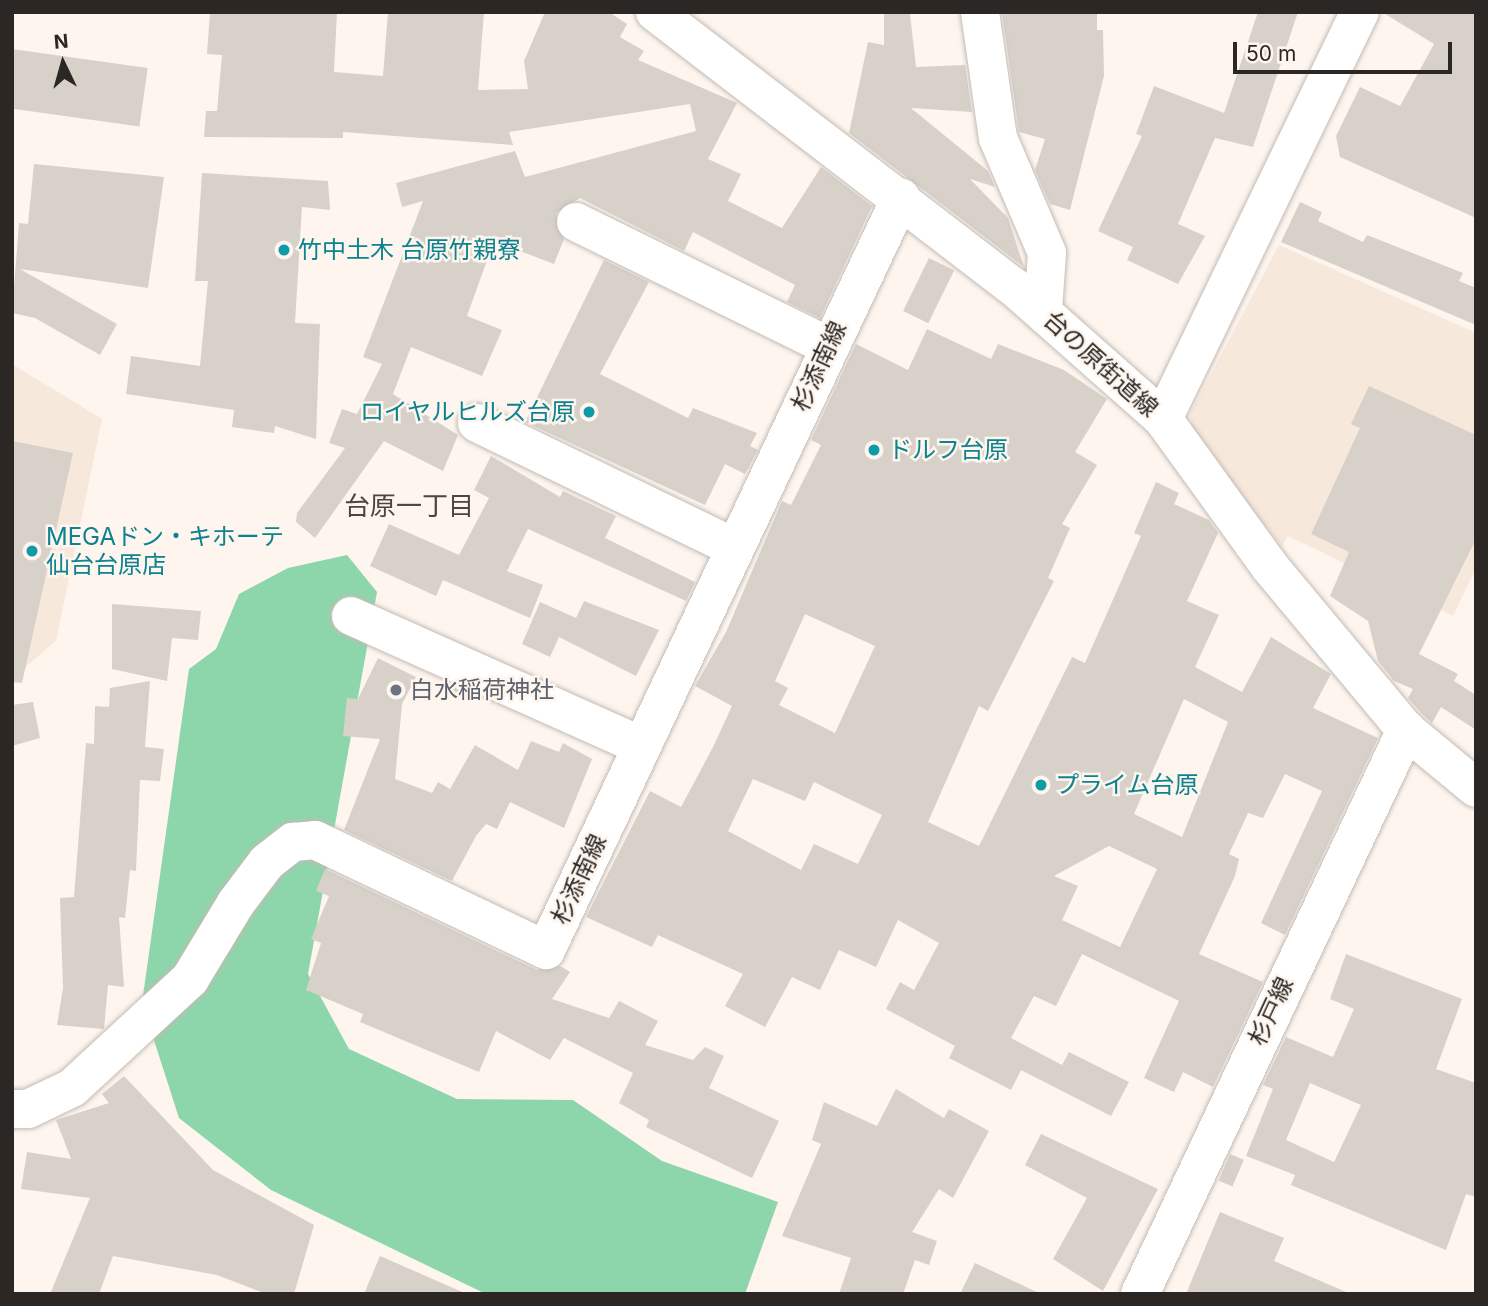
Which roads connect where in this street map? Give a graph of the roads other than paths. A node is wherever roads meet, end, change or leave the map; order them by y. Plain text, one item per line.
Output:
1 (656, 12) edge
2 (980, 12) edge
3 (1360, 12) edge
4 (901, 197) junction
5 (576, 222) dead end
6 (1042, 310) junction
7 (828, 346) junction
8 (1163, 419) junction
9 (477, 423) dead end
10 (734, 547) junction
11 (351, 616) dead end
12 (1406, 730) junction
13 (640, 746) junction
14 (1476, 788) edge
15 (20, 1109) edge
16 (1140, 1294) edge

1 - 4 street, 台の原街道線
2 - 6 street
3 - 8 street
4 - 6 street, 台の原街道線
4 - 7 street, 杉添南線
5 - 7 street
6 - 8 street, 台の原街道線
7 - 10 street, 杉添南線
8 - 12 street, 台の原街道線
9 - 10 street
10 - 13 street, 杉添南線
11 - 13 street
12 - 14 street, 台の原街道線
12 - 16 street, 杉戸線
13 - 15 street, 杉添南線

